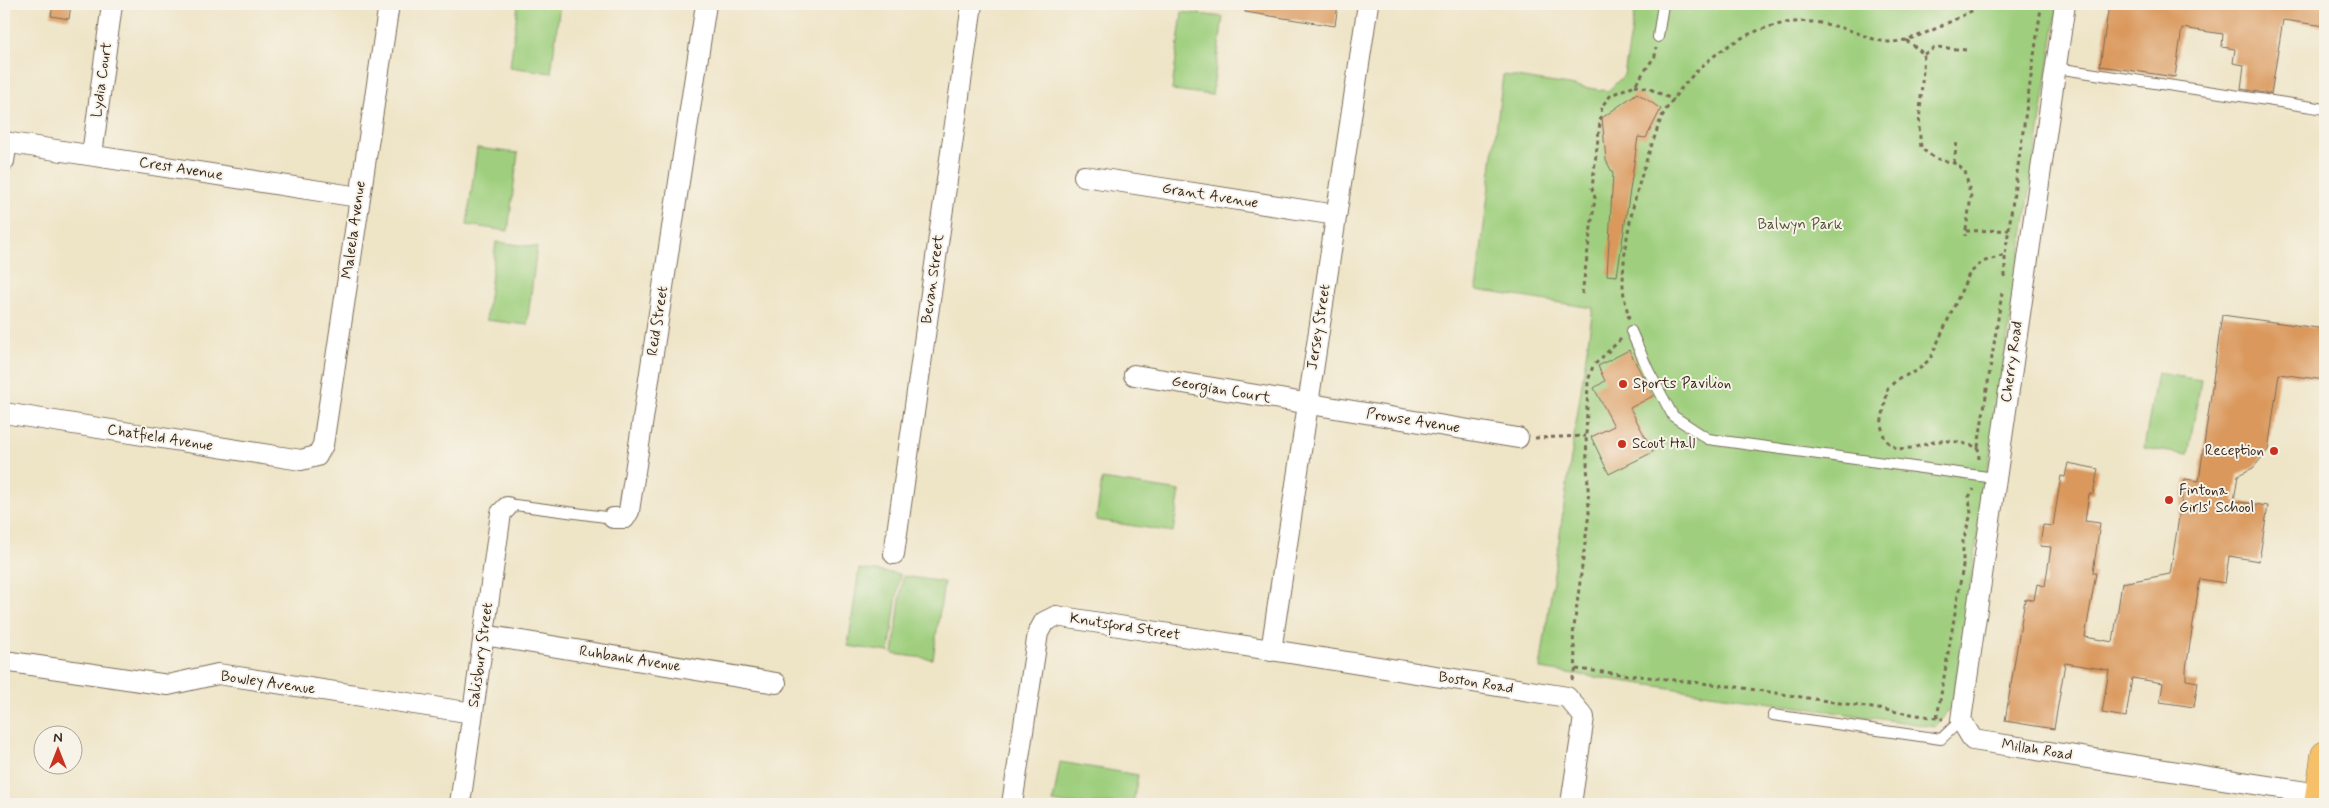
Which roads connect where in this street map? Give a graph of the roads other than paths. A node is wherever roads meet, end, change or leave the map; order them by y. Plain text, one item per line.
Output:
1 (112, 4) edge
2 (389, 4) edge
3 (706, 4) edge
4 (972, 4) edge
5 (1368, 4) edge
6 (1663, 4) edge
7 (2065, 4) edge
8 (1658, 37) road end
9 (2056, 68) junction
10 (2325, 109) edge
11 (5, 148) edge
12 (92, 155) junction
13 (1084, 176) dead end
14 (359, 197) junction
15 (1336, 215) junction
16 (1632, 331) road end
17 (1134, 375) dead end
18 (1308, 405) junction
19 (4, 413) edge
20 (1518, 438) road end
21 (317, 456) joint
22 (1988, 477) junction
23 (507, 507) joint
24 (613, 518) joint
25 (894, 554) dead end
26 (484, 635) junction
27 (1271, 651) junction
28 (4, 661) edge
29 (776, 683) dead end
30 (473, 714) junction
31 (1774, 715) dead end
32 (1961, 720) junction
33 (2325, 755) edge
34 (2318, 799) edge
35 (460, 804) edge
36 (1012, 804) edge
37 (1572, 804) edge

1 - 12 street, Lydia Court
2 - 14 street, Maleela Avenue
3 - 24 street, Reid Street
4 - 25 street, Bevan Street
5 - 15 street, Jersey Street
6 - 8 lane
7 - 9 street, Cherry Road
9 - 10 lane
9 - 22 street, Cherry Road
11 - 12 street, Crest Avenue
12 - 14 street, Crest Avenue
13 - 15 street, Grant Avenue
14 - 21 street, Maleela Avenue
15 - 18 street, Jersey Street
16 - 22 lane
17 - 18 street, Georgian Court
18 - 20 street, Prowse Avenue
18 - 27 street, Jersey Street
19 - 21 street, Chatfield Avenue
22 - 32 street, Cherry Road
23 - 24 lane, Reid Street
23 - 26 street, Salisbury Street
26 - 29 street, Ruhbank Avenue
26 - 30 street, Salisbury Street
27 - 36 street, Knutsford Street
27 - 37 street, Boston Road
28 - 30 street, Bowley Avenue
30 - 35 street, Salisbury Street
31 - 32 lane
32 - 34 street, Millah Road
33 - 34 main road

